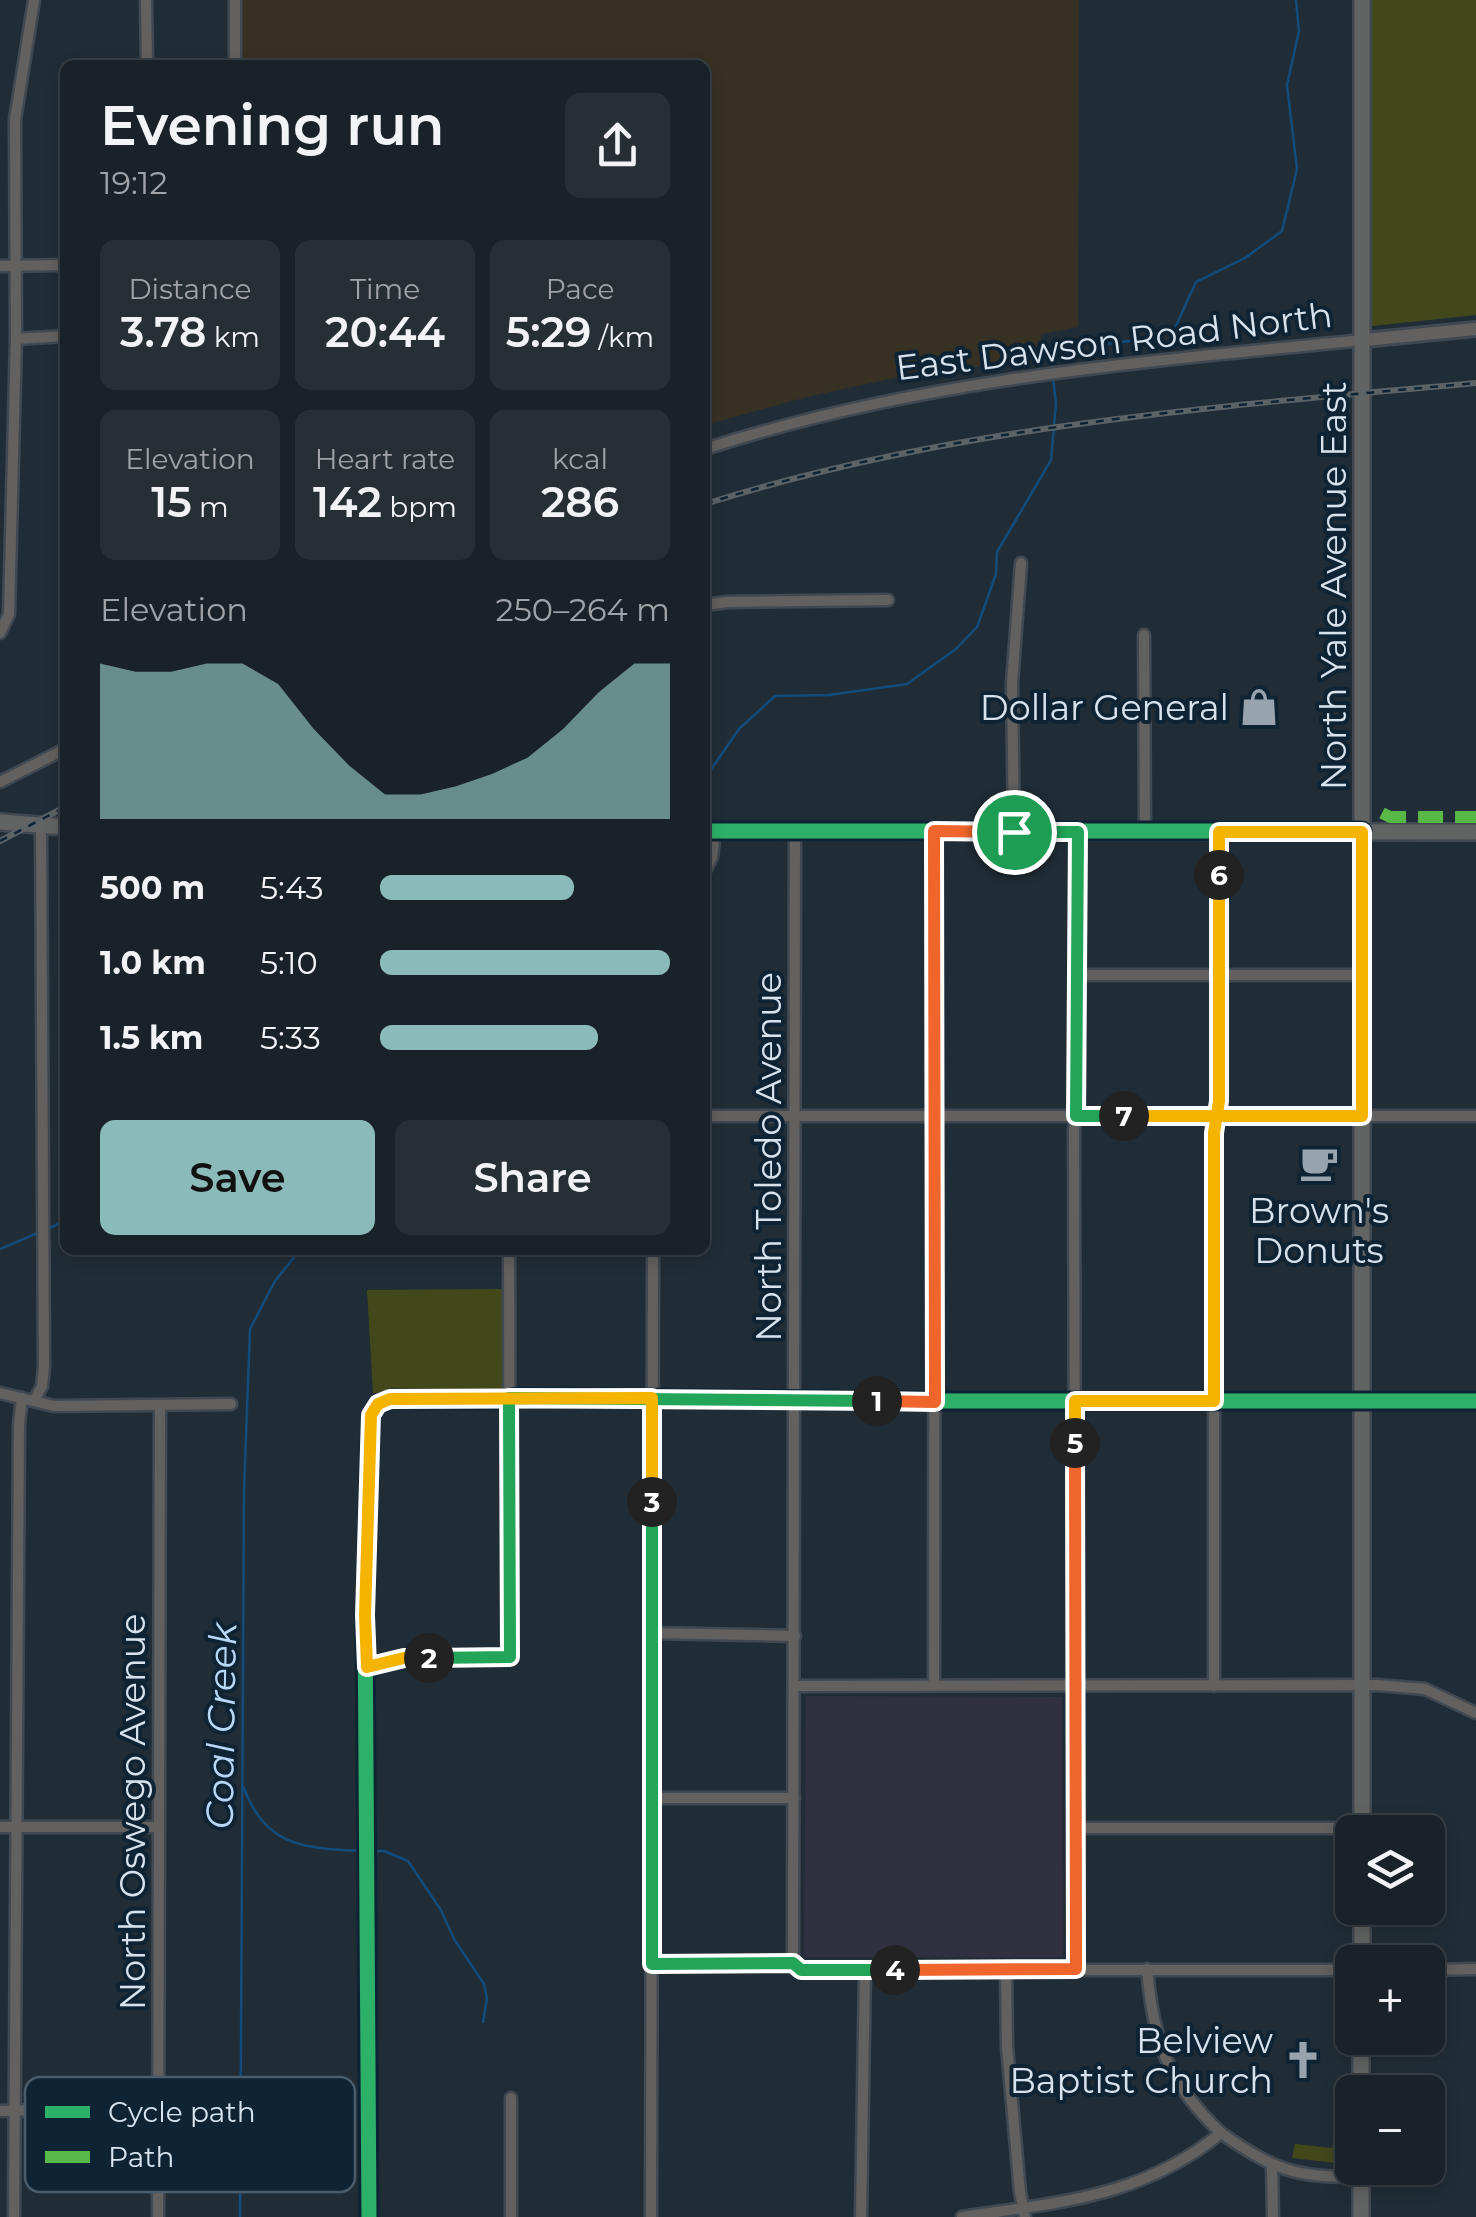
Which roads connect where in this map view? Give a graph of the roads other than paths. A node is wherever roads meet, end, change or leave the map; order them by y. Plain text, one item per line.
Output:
1 (34, 0) edge
2 (146, 0) edge
3 (234, 0) edge
4 (1362, 0) edge
5 (147, 60) edge
6 (235, 60) edge
7 (60, 265) edge
8 (0, 266) edge
9 (14, 267) junction
10 (1476, 328) edge
11 (60, 336) edge
12 (16, 338) junction
13 (1364, 340) junction
14 (710, 448) edge
15 (1021, 563) dead end
16 (888, 600) dead end
17 (710, 604) edge
18 (0, 633) edge
19 (1144, 634) dead end
20 (60, 752) edge
21 (0, 782) edge
22 (0, 826) edge
23 (34, 827) junction
24 (60, 827) edge
25 (710, 831) edge
26 (795, 831) junction
27 (934, 831) junction
28 (1014, 832) junction
29 (1078, 832) junction
30 (1219, 832) junction
31 (1362, 832) junction
32 (1476, 832) edge
33 (1145, 833) junction
34 (1079, 975) junction
35 (1220, 975) junction
36 (1362, 975) junction
37 (710, 1116) edge
38 (796, 1116) junction
39 (934, 1116) junction
40 (1076, 1116) junction
41 (1217, 1116) junction
42 (1362, 1116) junction
43 (1476, 1116) edge
44 (510, 1255) edge
45 (652, 1255) edge
46 (0, 1394) edge
47 (509, 1398) junction
48 (652, 1398) junction
49 (795, 1399) junction
50 (28, 1400) junction
51 (1075, 1401) junction
52 (1214, 1401) junction
53 (1361, 1401) junction
54 (1476, 1401) edge
55 (935, 1402) junction
56 (230, 1404) dead end
57 (160, 1406) junction
58 (652, 1633) junction
59 (795, 1636) junction
60 (367, 1667) junction
61 (934, 1685) junction
62 (1362, 1685) junction
63 (795, 1686) junction
64 (1074, 1686) junction
65 (1214, 1686) junction
66 (1476, 1713) edge
67 (651, 1798) junction
68 (794, 1798) junction
69 (1362, 1815) edge
70 (159, 1826) junction
71 (0, 1827) edge
72 (16, 1827) junction
73 (1076, 1828) junction
74 (1335, 1830) edge
75 (793, 1963) junction
76 (652, 1964) junction
77 (1076, 1969) junction
78 (1147, 1969) junction
79 (865, 1970) junction
80 (1006, 1970) junction
81 (1335, 1970) edge
82 (1445, 1970) edge
83 (1476, 1970) edge
84 (160, 2077) edge
85 (511, 2098) dead end
86 (0, 2111) edge
87 (14, 2111) junction
88 (25, 2111) edge
89 (1221, 2133) junction
90 (1272, 2166) junction
91 (1335, 2172) edge
92 (1361, 2185) edge
93 (158, 2192) edge
94 (1024, 2212) edge
95 (14, 2217) edge
96 (158, 2217) edge
97 (369, 2217) edge
98 (511, 2217) edge
99 (651, 2217) edge
100 (861, 2217) edge
101 (962, 2217) edge
102 (1272, 2217) edge
103 (1361, 2217) edge

1 - 9 street
2 - 5 street
3 - 6 street
4 - 13 main road, North Yale Avenue East
7 - 9 street
8 - 9 street
9 - 12 street
10 - 13 street, East Dawson Road North
11 - 12 street
12 - 18 street
13 - 14 street, East Dawson Road North
13 - 31 main road, North Yale Avenue East
15 - 28 street
16 - 17 street
19 - 33 street
20 - 21 street
22 - 23 main road
23 - 24 main road
23 - 50 street
25 - 26 main road
26 - 27 main road
26 - 38 street, North Toledo Avenue
27 - 28 main road
27 - 39 street
28 - 29 main road
29 - 33 main road
29 - 34 street
30 - 31 main road
30 - 33 main road
30 - 35 street
31 - 32 main road
31 - 36 main road, North Yale Avenue East
34 - 35 street
34 - 40 street
35 - 36 street
35 - 41 street
36 - 42 main road, North Yale Avenue East
37 - 38 street
38 - 39 street
38 - 49 street, North Toledo Avenue
39 - 40 street
39 - 55 street
40 - 41 street
40 - 51 street
41 - 42 street
41 - 52 street
42 - 43 street
42 - 53 main road, North Yale Avenue East
44 - 47 street
45 - 48 street
46 - 50 street
47 - 48 street
47 - 60 street
47 - 60 street
48 - 49 street
48 - 58 street
49 - 55 street
49 - 59 street, North Toledo Avenue
50 - 57 street
50 - 72 street
51 - 52 street
51 - 55 street
51 - 64 street
52 - 53 street
52 - 65 street
53 - 54 street
53 - 62 main road, North Yale Avenue East
55 - 61 street
56 - 57 street
57 - 70 street, North Oswego Avenue
58 - 59 street
58 - 67 street
59 - 63 street, North Toledo Avenue
60 - 97 street
61 - 63 street
61 - 64 street
62 - 65 street
62 - 66 street
62 - 69 main road, North Yale Avenue East
63 - 68 street, North Toledo Avenue
64 - 65 street
64 - 73 street
67 - 68 street
67 - 76 street
68 - 75 street, North Toledo Avenue
70 - 72 street
70 - 84 street, North Oswego Avenue
71 - 72 street
72 - 87 street
73 - 74 street
73 - 77 street
75 - 76 street
75 - 79 street
76 - 99 street
77 - 78 street
77 - 80 street
78 - 81 street
78 - 89 street
79 - 80 street
79 - 100 street
80 - 94 street
82 - 83 street
85 - 98 street
86 - 87 street
87 - 88 street
87 - 95 street
89 - 90 street
89 - 94 street
90 - 91 street
90 - 102 street
92 - 103 main road
93 - 96 street, North Oswego Avenue
94 - 101 street

